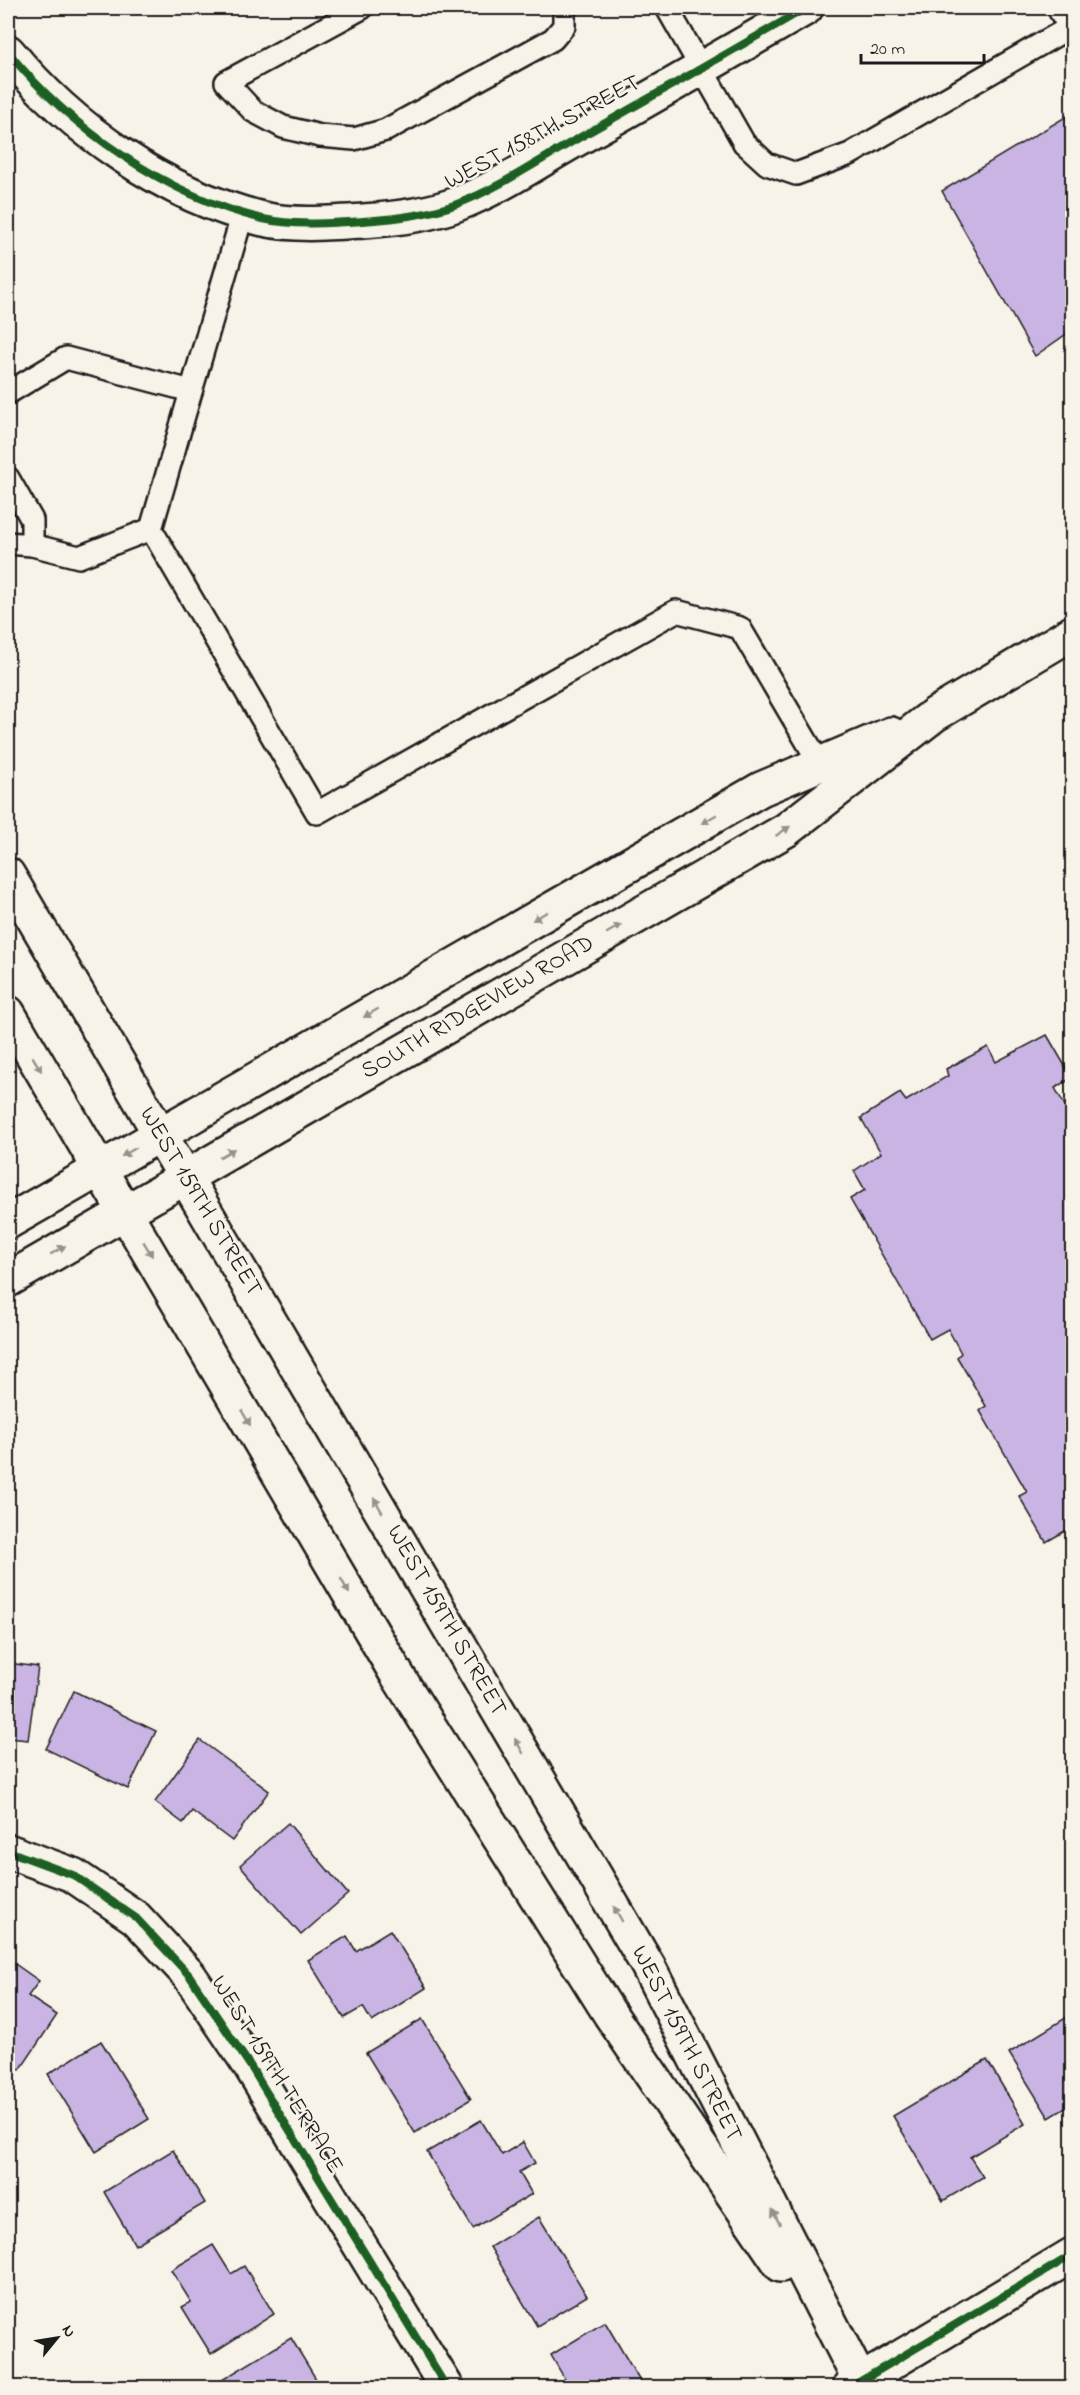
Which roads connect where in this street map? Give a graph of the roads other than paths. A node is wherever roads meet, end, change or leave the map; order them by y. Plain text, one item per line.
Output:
1 (362, 8) edge
2 (564, 8) edge
3 (667, 8) edge
4 (806, 8) edge
5 (1059, 8) edge
6 (1071, 27) edge
7 (8, 52) edge
8 (701, 69) junction
9 (243, 213) junction
10 (191, 391) junction
11 (8, 393) edge
12 (8, 478) edge
13 (151, 530) junction
14 (8, 543) edge
15 (32, 544) junction
16 (1072, 633) edge
17 (934, 716) junction
18 (820, 764) junction
19 (8, 875) edge
20 (8, 1013) edge
21 (160, 1134) junction
22 (99, 1169) junction
23 (185, 1177) junction
24 (125, 1212) junction
25 (8, 1222) edge
26 (8, 1280) edge
27 (8, 1851) edge
28 (1072, 2255) edge
29 (858, 2385) edge
30 (447, 2388) edge

1 - 2 lane
3 - 8 lane
4 - 8 main road, WEST 158TH STREET
5 - 6 lane
6 - 8 lane
7 - 9 main road, WEST 158TH STREET
8 - 9 main road, WEST 158TH STREET
9 - 10 lane
10 - 11 lane
10 - 13 lane
12 - 15 lane
13 - 15 lane
13 - 18 lane
14 - 15 lane
16 - 17 main road, SOUTH RIDGEVIEW ROAD
17 - 18 main road, SOUTH RIDGEVIEW ROAD
23 -> 17 main road, SOUTH RIDGEVIEW ROAD
18 -> 21 main road, SOUTH RIDGEVIEW ROAD
19 - 21 main road, WEST 159TH STREET
20 -> 22 main road, WEST 159TH STREET
21 -> 22 main road, SOUTH RIDGEVIEW ROAD
21 - 23 main road, WEST 159TH STREET
22 - 24 main road, WEST 159TH STREET
22 - 25 main road, SOUTH RIDGEVIEW ROAD
23 - 24 main road, SOUTH RIDGEVIEW ROAD
29 -> 23 main road, WEST 159TH STREET
26 -> 24 main road, SOUTH RIDGEVIEW ROAD
24 -> 29 main road, WEST 159TH STREET
27 - 30 main road, WEST 159TH TERRACE
28 - 29 main road

